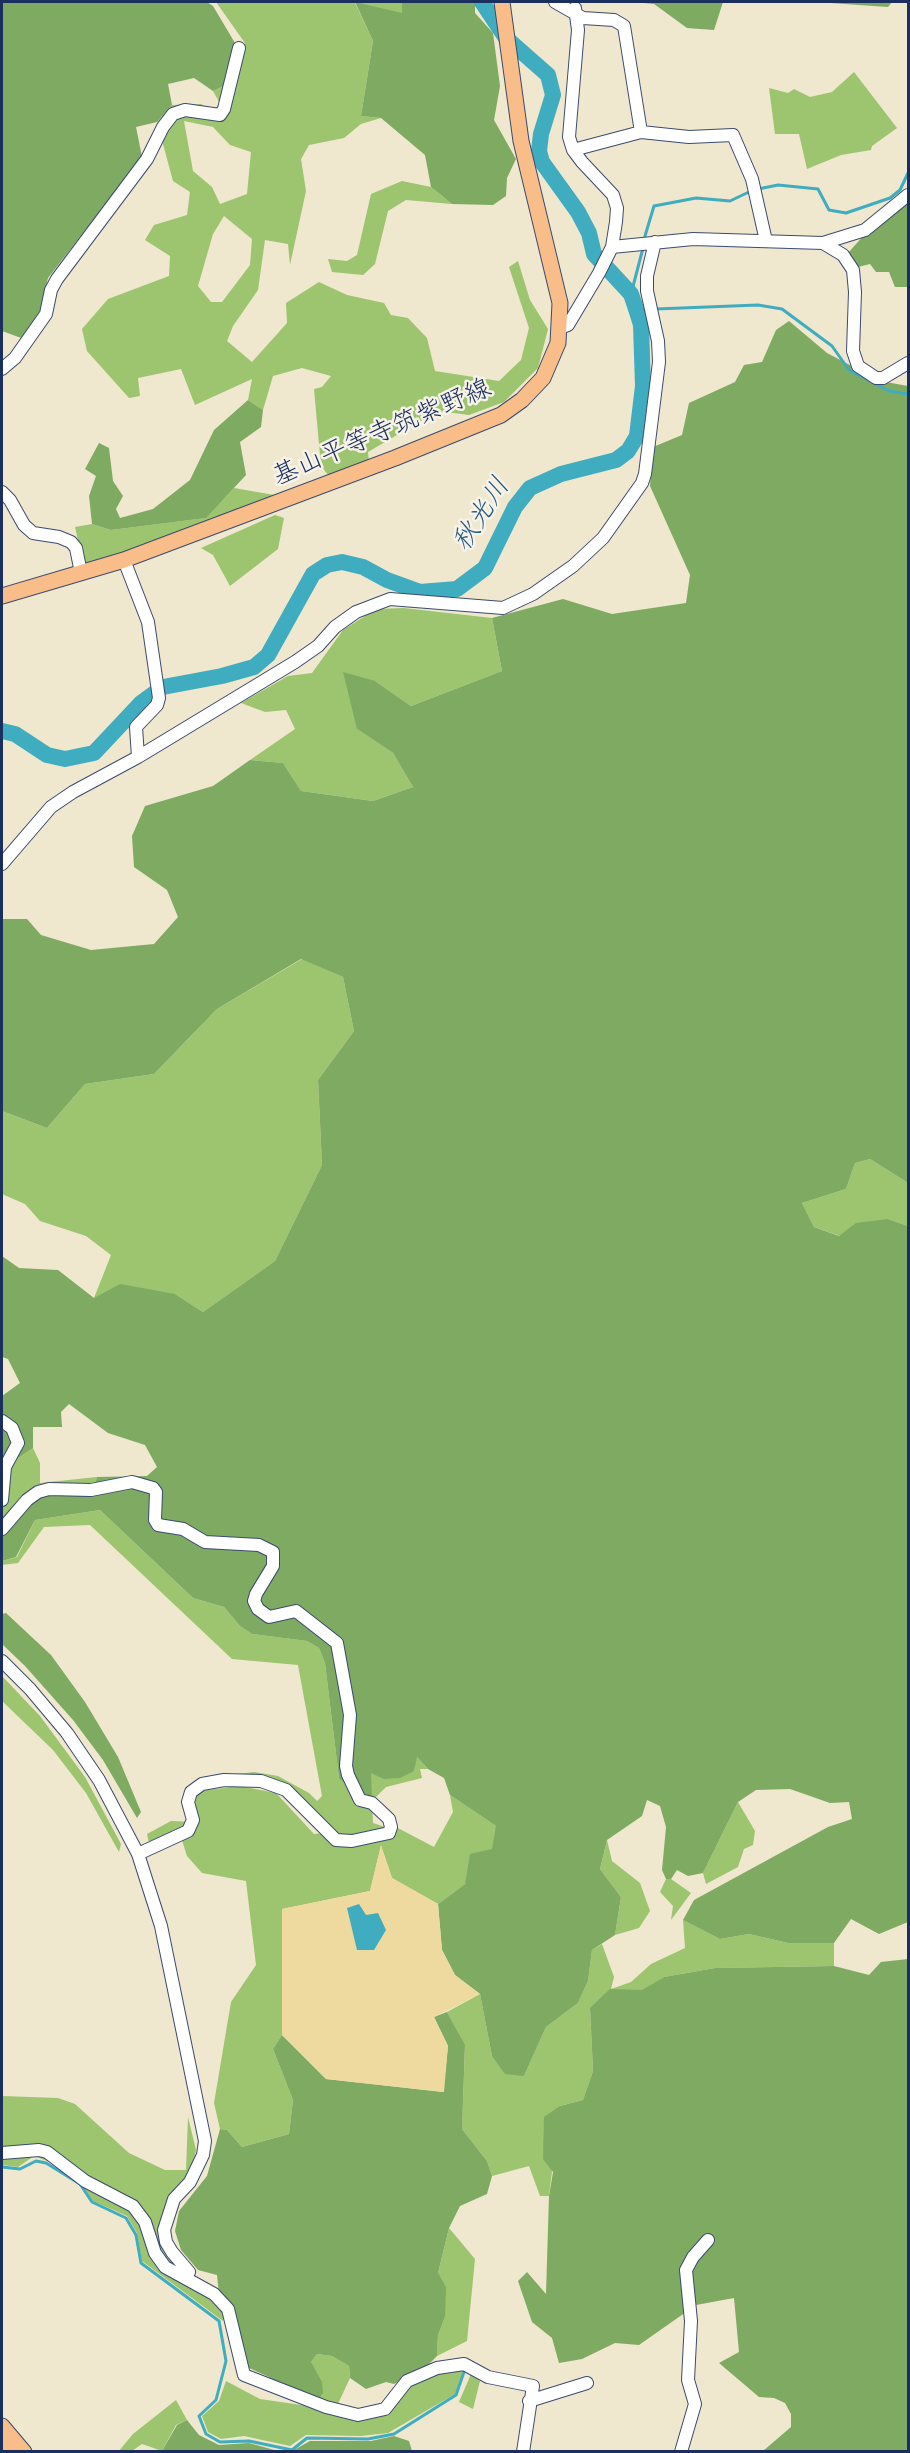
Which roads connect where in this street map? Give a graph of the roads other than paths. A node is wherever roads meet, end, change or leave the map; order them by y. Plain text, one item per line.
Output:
1 (502, 2) edge
2 (555, 2) edge
3 (573, 2) edge
4 (577, 15) junction
5 (239, 48) dead end
6 (641, 132) junction
7 (573, 150) junction
8 (909, 195) edge
9 (766, 241) junction
10 (655, 242) junction
11 (823, 243) junction
12 (609, 252) junction
13 (560, 328) junction
14 (909, 363) edge
15 (2, 369) edge
16 (2, 492) edge
17 (124, 560) junction
18 (81, 573) junction
19 (2, 596) edge
20 (138, 757) junction
21 (2, 864) edge
22 (2, 1421) edge
23 (2, 1500) edge
24 (2, 1529) edge
25 (2, 1661) edge
26 (138, 1854) junction
27 (2, 2153) edge
28 (708, 2240) dead end
29 (186, 2277) junction
30 (587, 2383) dead end
31 (529, 2401) junction
32 (2, 2426) edge
33 (2, 2445) edge
34 (8, 2451) edge
35 (24, 2451) edge
36 (523, 2451) edge
37 (681, 2451) edge

1 - 13 main road, 基山平等寺筑紫野線
2 - 4 street
3 - 4 street
4 - 6 street
4 - 7 street
5 - 15 street
6 - 7 street
6 - 9 street
7 - 12 street
8 - 11 street
9 - 10 street
9 - 11 street
10 - 12 street
10 - 20 street
11 - 14 street
12 - 13 street
13 - 17 main road, 基山平等寺筑紫野線
16 - 18 street
17 - 18 main road, 基山平等寺筑紫野線
17 - 20 street
18 - 19 main road, 基山平等寺筑紫野線
20 - 21 street
22 - 23 street
24 - 26 street
25 - 26 street
26 - 29 street
27 - 29 street
28 - 37 street
29 - 31 street
30 - 31 street
31 - 36 street
32 - 35 main road
33 - 34 main road

